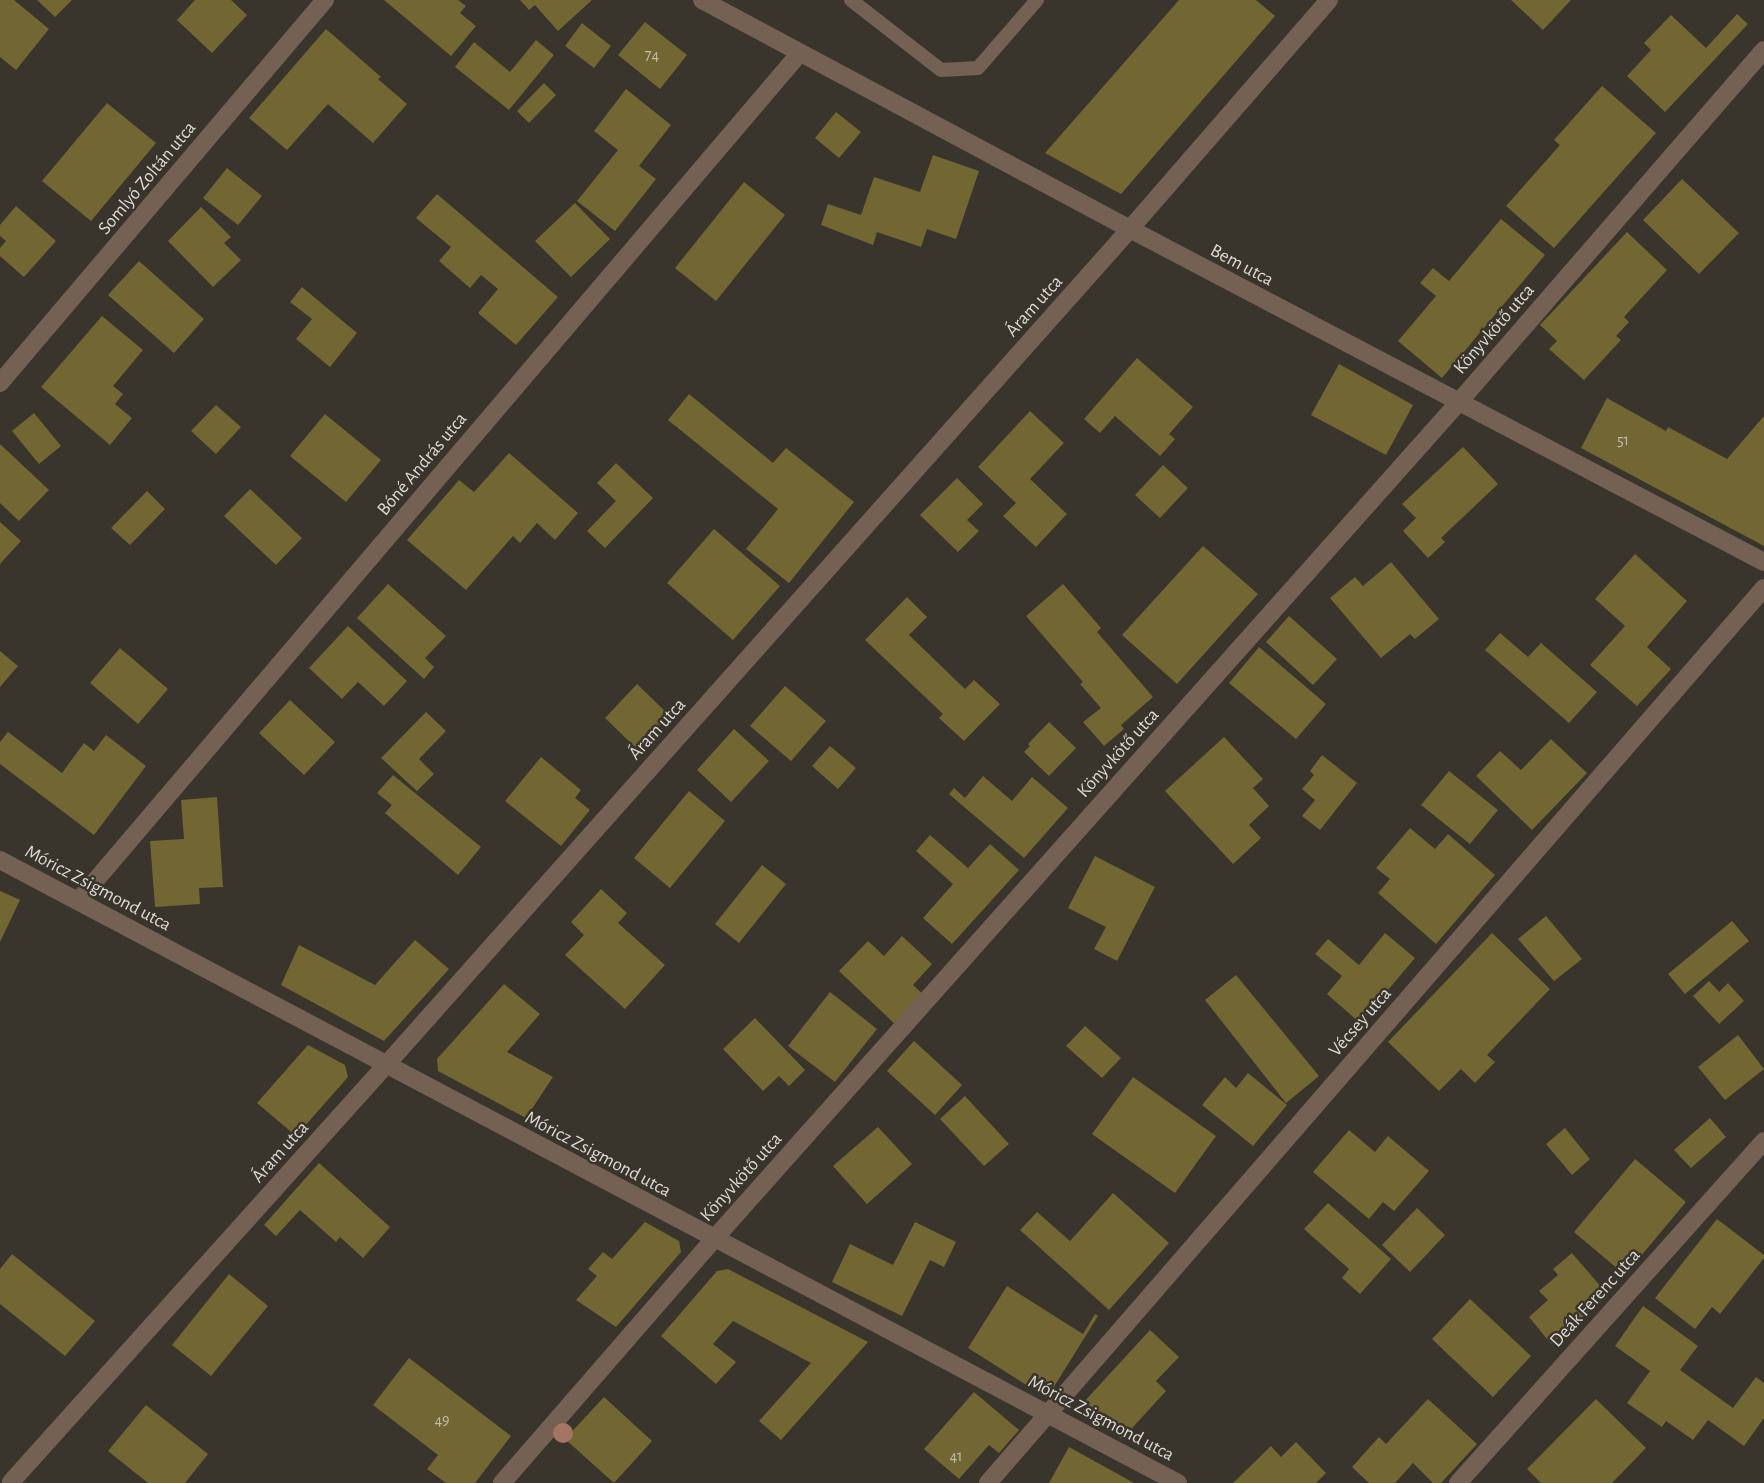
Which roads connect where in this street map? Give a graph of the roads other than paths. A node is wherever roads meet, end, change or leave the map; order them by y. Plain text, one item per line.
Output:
1 (325, 0) edge
2 (702, 0) edge
3 (851, 0) edge
4 (1037, 0) edge
5 (1329, 0) edge
6 (1764, 50) edge
7 (799, 54) junction
8 (1130, 229) junction
9 (0, 383) edge
10 (1458, 403) junction
11 (1764, 562) edge
12 (1764, 588) edge
13 (0, 860) edge
14 (78, 901) junction
15 (386, 1065) junction
16 (1764, 1142) edge
17 (714, 1239) junction
18 (1049, 1413) junction
19 (11, 1482) edge
20 (502, 1483) edge
21 (988, 1483) edge
22 (1178, 1483) edge
23 (1458, 1483) edge

1 - 9 street, Somlyó Zoltán utca
2 - 7 street, Bem utca
3 - 4 lane
5 - 8 street, Áram utca
6 - 10 street, Könyvkötő utca
7 - 8 street, Bem utca
7 - 14 street, Bóné András utca
8 - 10 street, Bem utca
8 - 15 street, Áram utca
10 - 11 street, Bem utca
10 - 17 street, Könyvkötő utca
12 - 18 street, Vécsey utca
13 - 14 street, Móricz Zsigmond utca
14 - 15 street, Móricz Zsigmond utca
15 - 17 street, Móricz Zsigmond utca
15 - 19 street, Áram utca
16 - 23 street, Deák Ferenc utca
17 - 18 street, Móricz Zsigmond utca
17 - 20 street, Könyvkötő utca
18 - 21 street, Vécsey utca
18 - 22 street, Móricz Zsigmond utca

